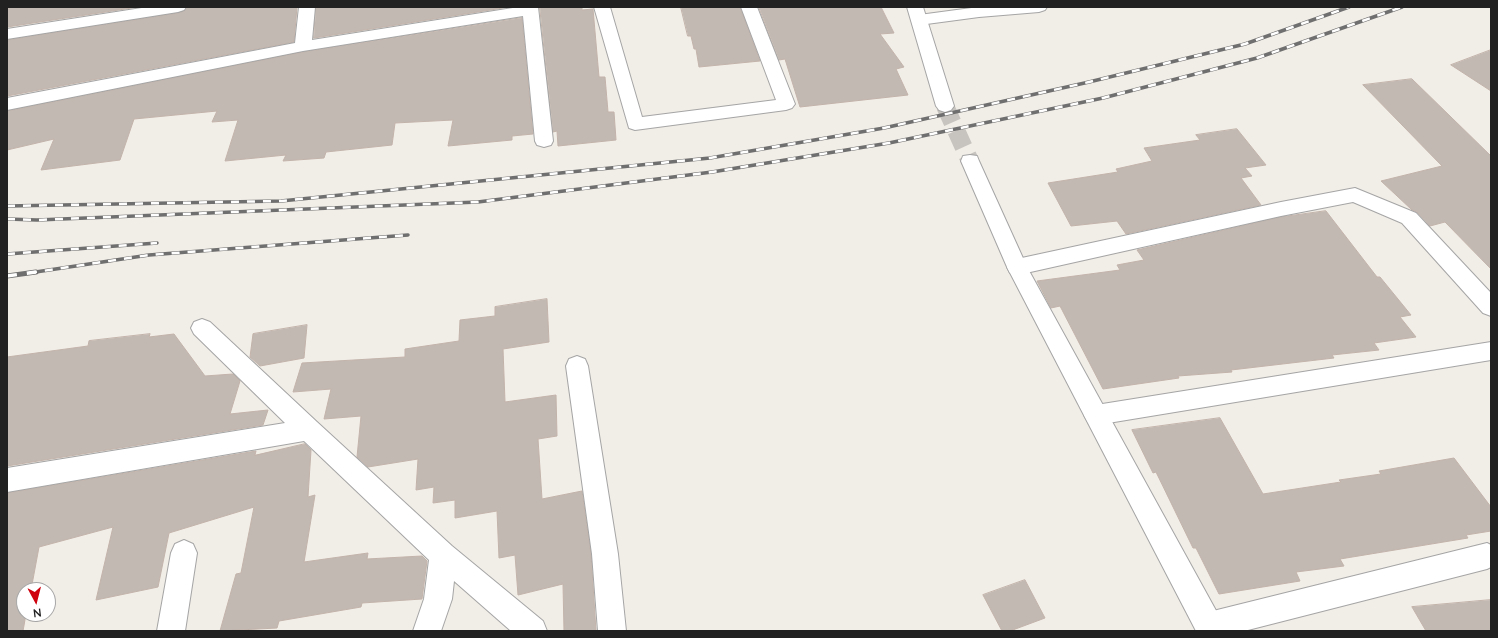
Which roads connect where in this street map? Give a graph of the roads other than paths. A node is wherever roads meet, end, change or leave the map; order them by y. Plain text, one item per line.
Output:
1 (178, 7) edge
2 (307, 7) edge
3 (602, 7) edge
4 (749, 7) edge
5 (1039, 7) edge
6 (530, 9) edge
7 (917, 14) edge
8 (7, 34) edge
9 (303, 46) junction
10 (7, 104) edge
11 (945, 106) tunnel mouth
12 (544, 141) dead end
13 (970, 161) tunnel mouth
14 (1017, 267) junction
15 (1491, 307) edge
16 (202, 328) dead end
17 (1491, 351) edge
18 (577, 366) dead end
19 (1096, 415) junction
20 (308, 430) junction
21 (7, 480) edge
22 (184, 553) dead end
23 (443, 555) junction
24 (1486, 556) dead end
25 (1209, 628) edge
26 (171, 631) edge
27 (427, 631) edge
28 (533, 631) edge
29 (612, 631) edge

1 - 8 street
2 - 9 street
3 - 4 street
5 - 7 street
6 - 9 street
6 - 12 street
7 - 11 street
9 - 10 street
13 - 14 street
14 - 15 street
14 - 19 street
16 - 20 street
17 - 19 street
18 - 29 street
19 - 25 street
20 - 21 street
20 - 23 street
22 - 26 street
23 - 27 street
23 - 28 street
24 - 25 street

